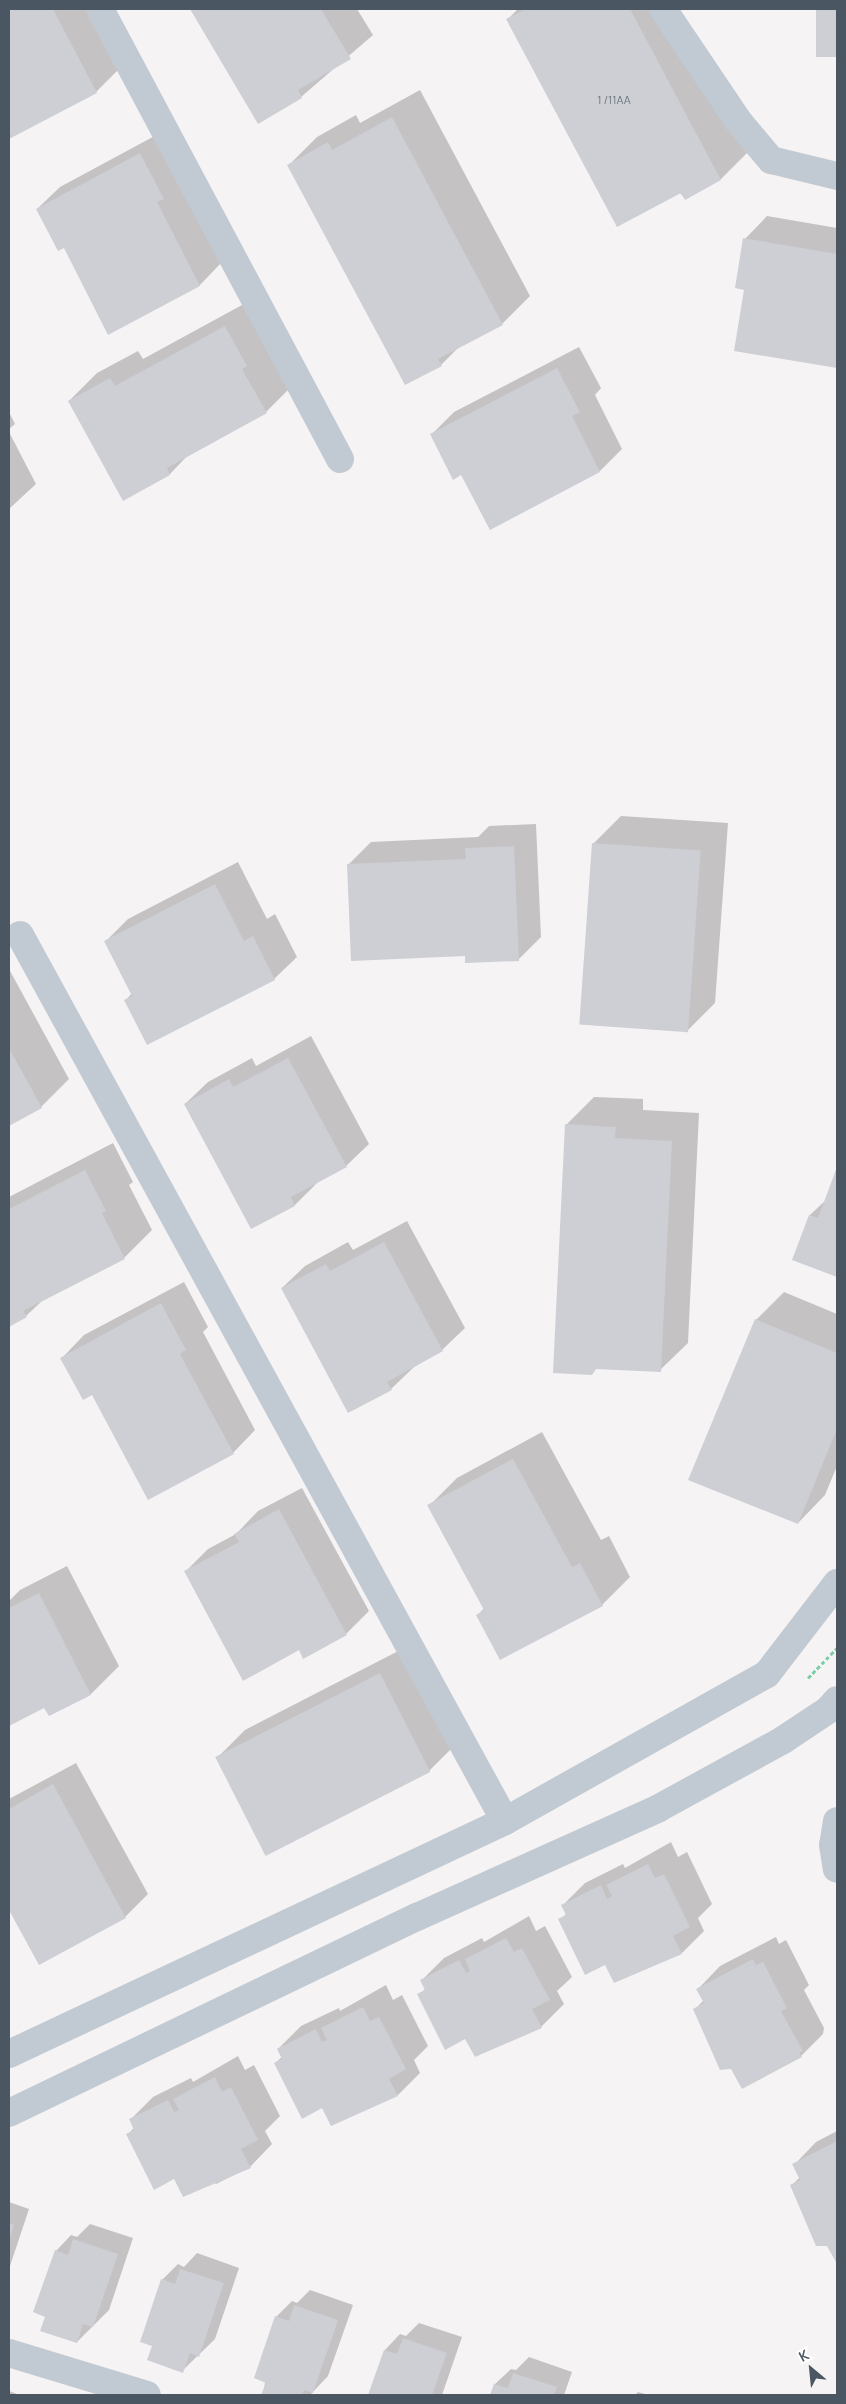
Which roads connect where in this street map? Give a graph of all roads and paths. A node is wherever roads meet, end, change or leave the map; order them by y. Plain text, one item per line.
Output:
1 (100, 9) edge
2 (663, 9) edge
3 (837, 176) edge
4 (340, 459) dead end
5 (20, 935) dead end
6 (837, 1583) edge
7 (837, 1700) edge
8 (505, 1821) junction
9 (837, 1821) edge
10 (837, 1869) edge
11 (11, 2049) edge
12 (9, 2113) edge
13 (9, 2353) edge
14 (147, 2395) edge

1 - 4 street
2 - 3 street
5 - 8 street
6 - 8 street
7 - 12 street
8 - 11 street
9 - 10 street
13 - 14 street

